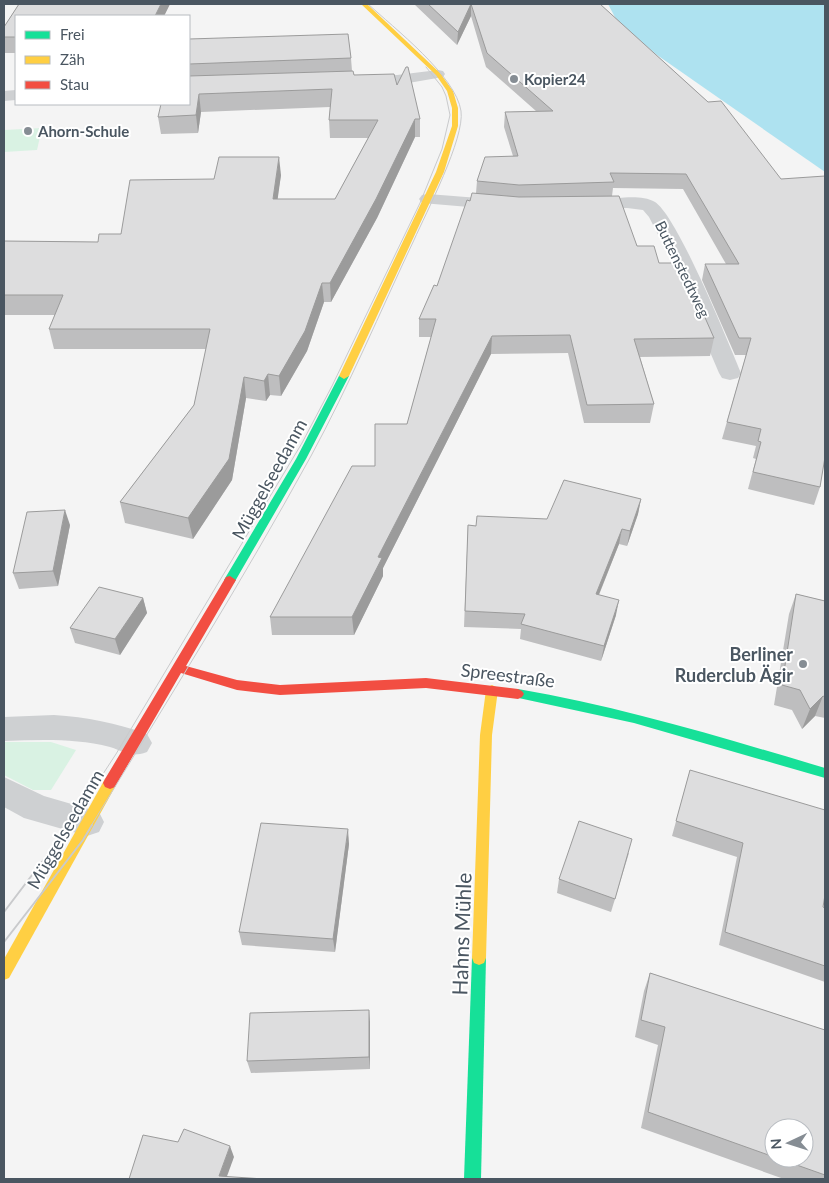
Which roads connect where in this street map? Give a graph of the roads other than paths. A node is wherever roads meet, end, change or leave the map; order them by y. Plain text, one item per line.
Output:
1 (364, 4) edge
2 (438, 74) junction
3 (340, 82) edge
4 (428, 199) junction
5 (518, 207) edge
6 (565, 207) edge
7 (730, 372) dead end
8 (178, 668) junction
9 (492, 690) junction
10 (4, 729) edge
11 (136, 742) junction
12 (825, 773) edge
13 (4, 791) edge
14 (87, 822) junction
15 (4, 973) edge
16 (472, 1179) edge

1 - 2 main road, Müggelseedamm
2 - 3 street
2 - 4 main road, Müggelseedamm
4 - 5 street
4 - 8 main road, Müggelseedamm
6 - 7 street, Buttenstedtweg
8 - 9 main road, Spreestraße
8 - 11 main road, Müggelseedamm
9 - 12 main road, Spreestraße
9 - 16 main road, Hahns Mühle
10 - 11 street
11 - 14 main road, Müggelseedamm
13 - 14 street
14 - 15 main road, Müggelseedamm

